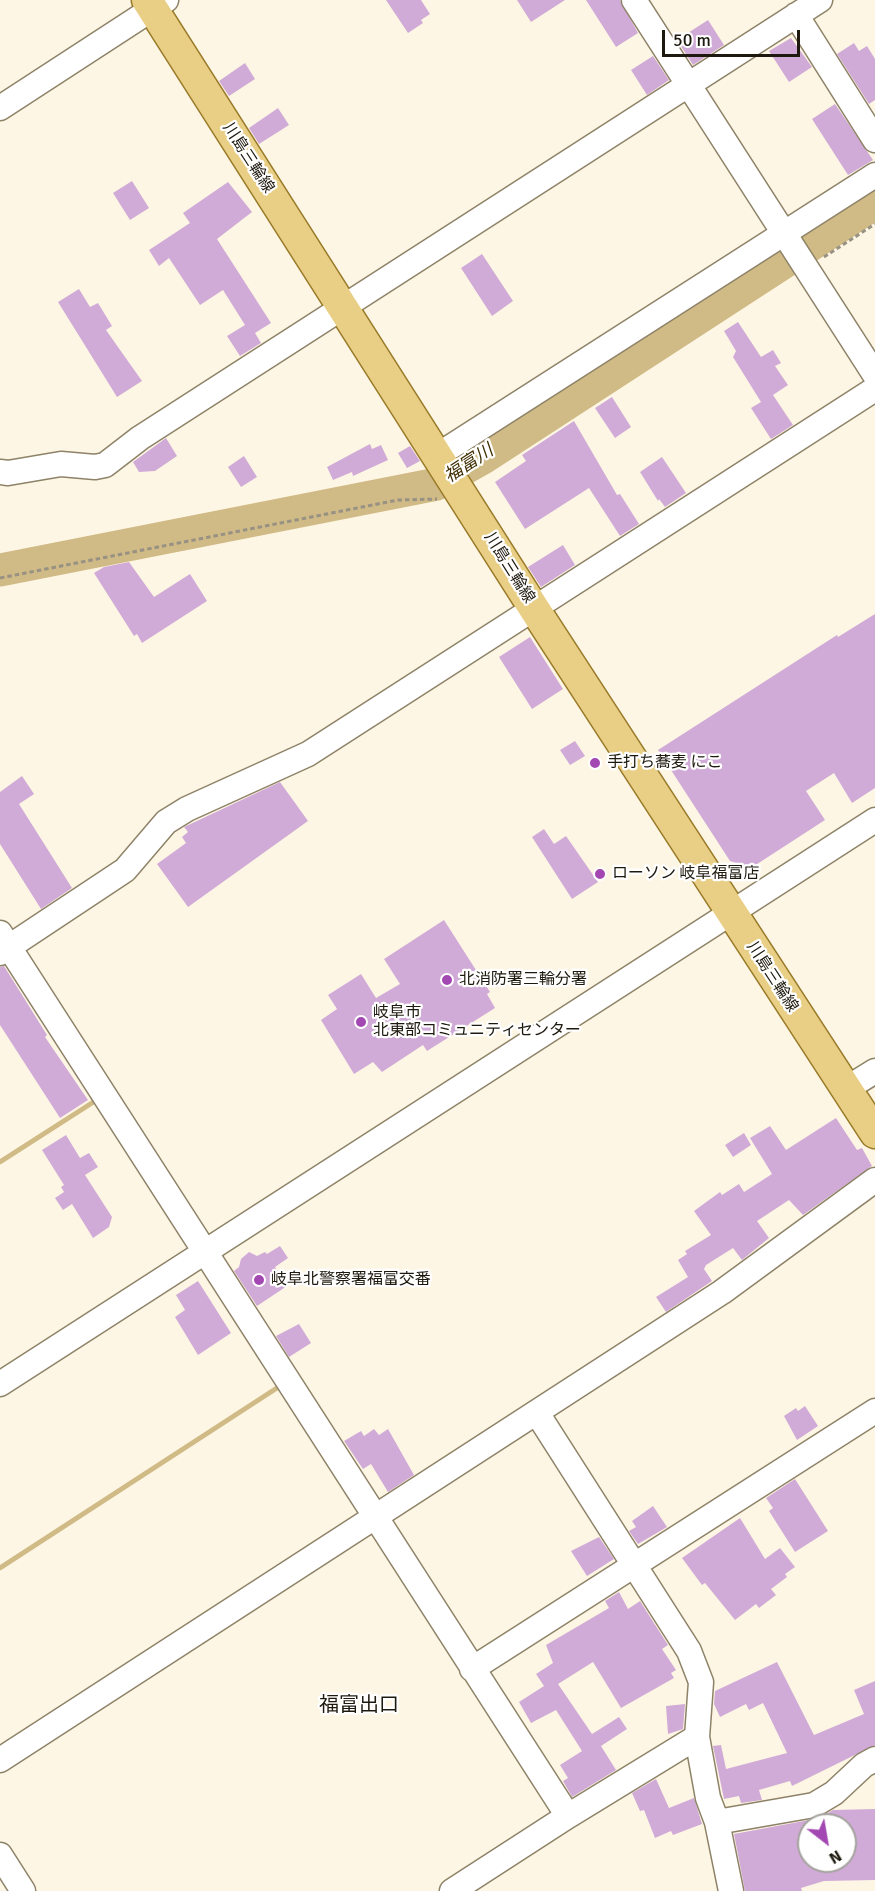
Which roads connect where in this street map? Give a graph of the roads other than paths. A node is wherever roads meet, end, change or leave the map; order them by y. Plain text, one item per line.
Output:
1 (634, 0) edge
2 (820, 0) edge
3 (156, 3) edge
4 (796, 15) junction
5 (689, 84) junction
6 (0, 108) edge
7 (875, 140) edge
8 (875, 175) edge
9 (786, 235) junction
10 (344, 308) junction
11 (875, 375) edge
12 (875, 389) edge
13 (440, 458) junction
14 (0, 472) edge
15 (535, 610) junction
16 (875, 819) edge
17 (730, 913) junction
18 (3, 946) edge
19 (875, 1071) edge
20 (846, 1089) junction
21 (875, 1133) edge
22 (875, 1180) edge
23 (204, 1252) junction
24 (0, 1384) edge
25 (875, 1411) edge
26 (537, 1413) junction
27 (375, 1516) junction
28 (633, 1564) junction
29 (472, 1669) junction
30 (697, 1737) junction
31 (875, 1759) edge
32 (0, 1760) edge
33 (568, 1816) junction
34 (717, 1822) junction
35 (0, 1855) edge
36 (23, 1891) edge
37 (453, 1891) edge
38 (731, 1891) edge

1 - 5 street
2 - 4 street
3 - 6 street
3 - 10 main road, 川島三輪線
4 - 5 street
4 - 7 street
5 - 9 street
5 - 10 street
8 - 9 street
9 - 11 street
9 - 13 street
10 - 13 main road, 川島三輪線
10 - 14 street
12 - 15 street
13 - 15 main road, 川島三輪線
15 - 17 main road, 川島三輪線
15 - 18 street
16 - 17 street
17 - 20 main road, 川島三輪線
17 - 23 street
18 - 23 street
19 - 20 street
20 - 21 main road, 川島三輪線
22 - 26 street
23 - 24 street
23 - 27 street
25 - 28 street
26 - 27 street
26 - 28 street
27 - 29 street
27 - 32 street
28 - 29 street
28 - 30 street
29 - 33 street
30 - 33 street
30 - 34 street
31 - 34 street
33 - 37 street
34 - 38 street
35 - 36 street

